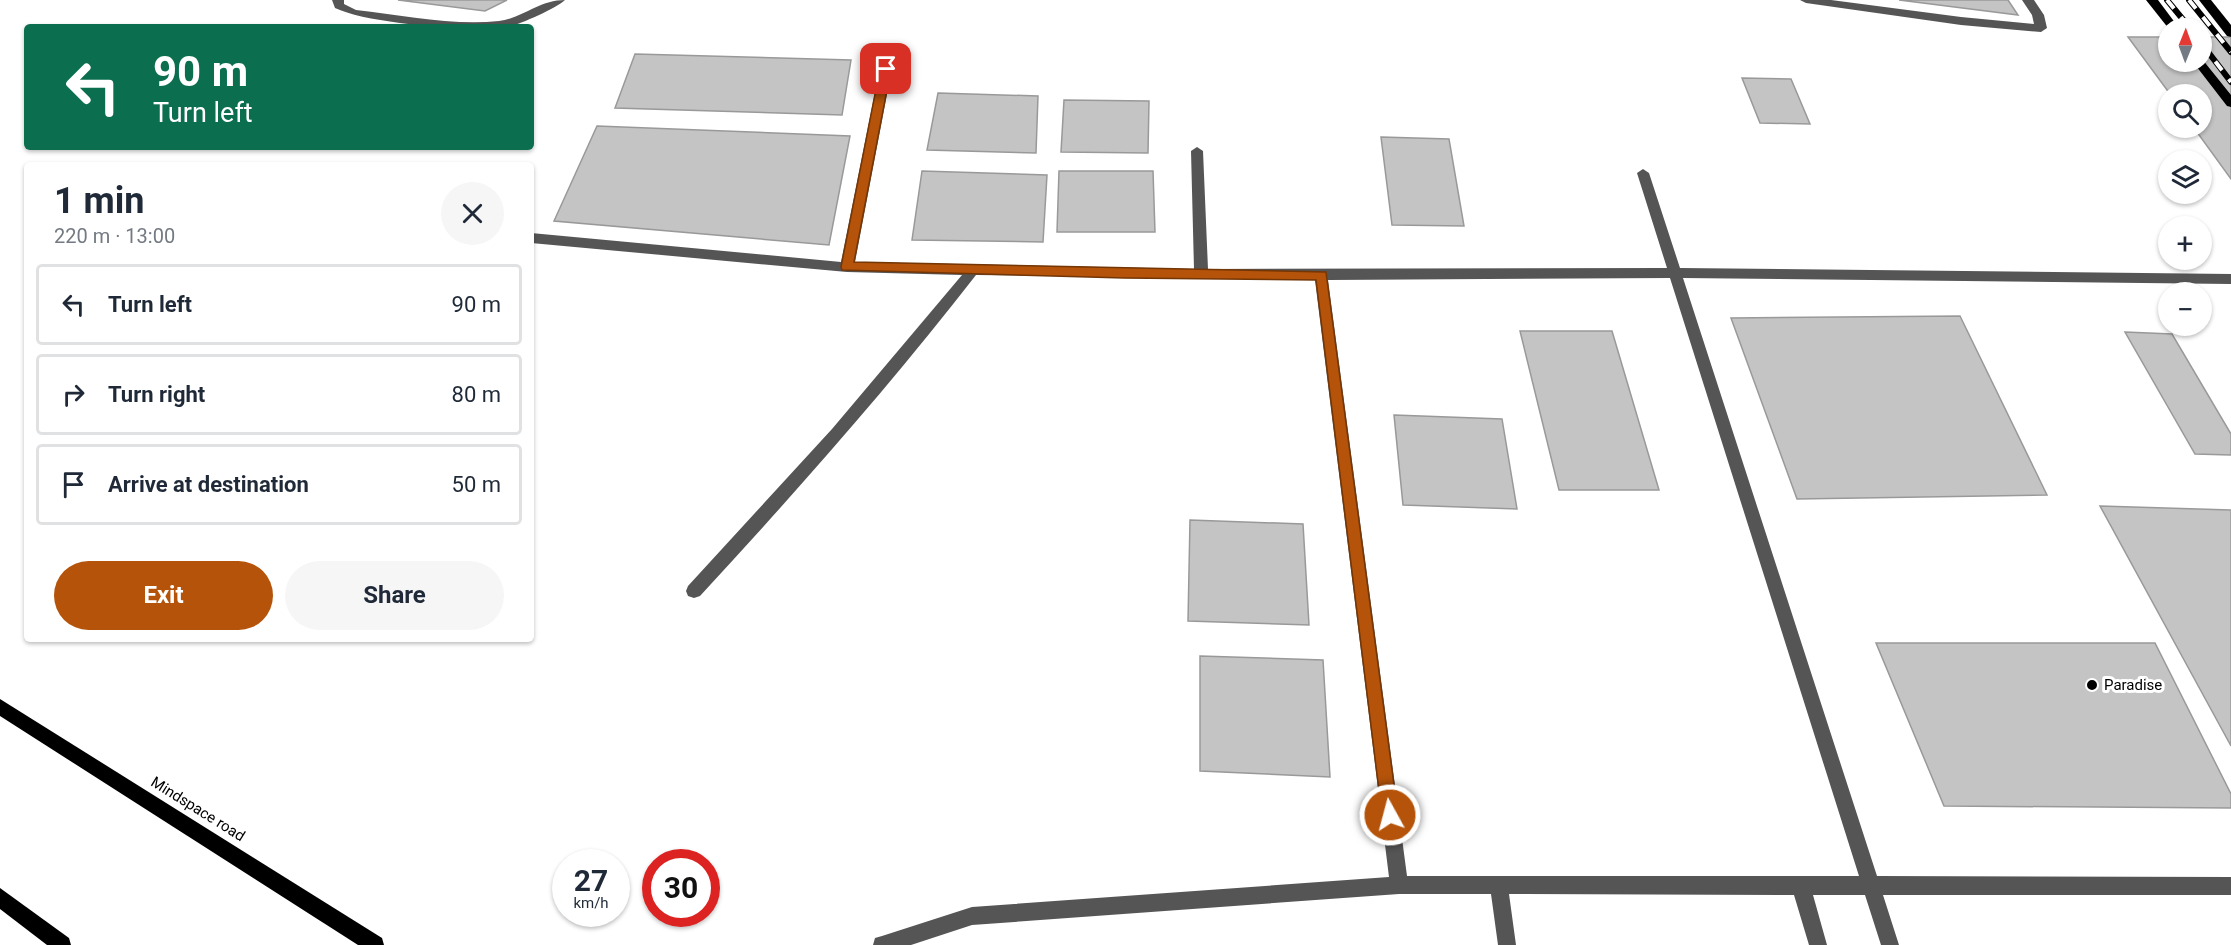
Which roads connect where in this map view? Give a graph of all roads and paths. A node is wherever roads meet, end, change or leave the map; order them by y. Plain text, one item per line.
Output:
1 (338, 0) edge
2 (559, 0) edge
3 (1806, 0) edge
4 (2028, 0) edge
5 (2152, 0) edge
6 (2205, 0) edge
7 (2166, 18) edge
8 (459, 24) edge
9 (505, 24) edge
10 (2231, 33) edge
11 (890, 47) dead end
12 (2207, 72) edge
13 (2231, 103) edge
14 (1197, 151) dead end
15 (1643, 173) dead end
16 (534, 238) edge
17 (847, 267) junction
18 (973, 270) junction
19 (1674, 273) junction
20 (1201, 274) junction
21 (1321, 275) junction
22 (2231, 279) edge
23 (694, 591) dead end
24 (0, 706) edge
25 (1400, 885) junction
26 (1499, 885) junction
27 (1801, 886) junction
28 (1871, 886) junction
29 (2231, 886) edge
30 (0, 897) edge
31 (62, 945) edge
32 (375, 945) edge
33 (882, 945) edge
34 (1507, 945) edge
35 (1818, 945) edge
36 (1890, 945) edge

1 - 8 street
2 - 9 street
3 - 4 street
5 - 7 main road
6 - 10 main road
11 - 17 street
12 - 13 main road
14 - 20 street
15 - 19 street
16 - 17 street
17 - 18 street
18 - 20 street
18 - 23 street
19 - 21 street
19 - 22 street
19 - 28 street
20 - 21 street
21 - 25 street
24 - 32 main road, Mindspace road
25 - 26 street
25 - 33 street
26 - 27 street
26 - 34 street
27 - 28 street
27 - 35 street
28 - 29 street
28 - 36 street
30 - 31 main road

